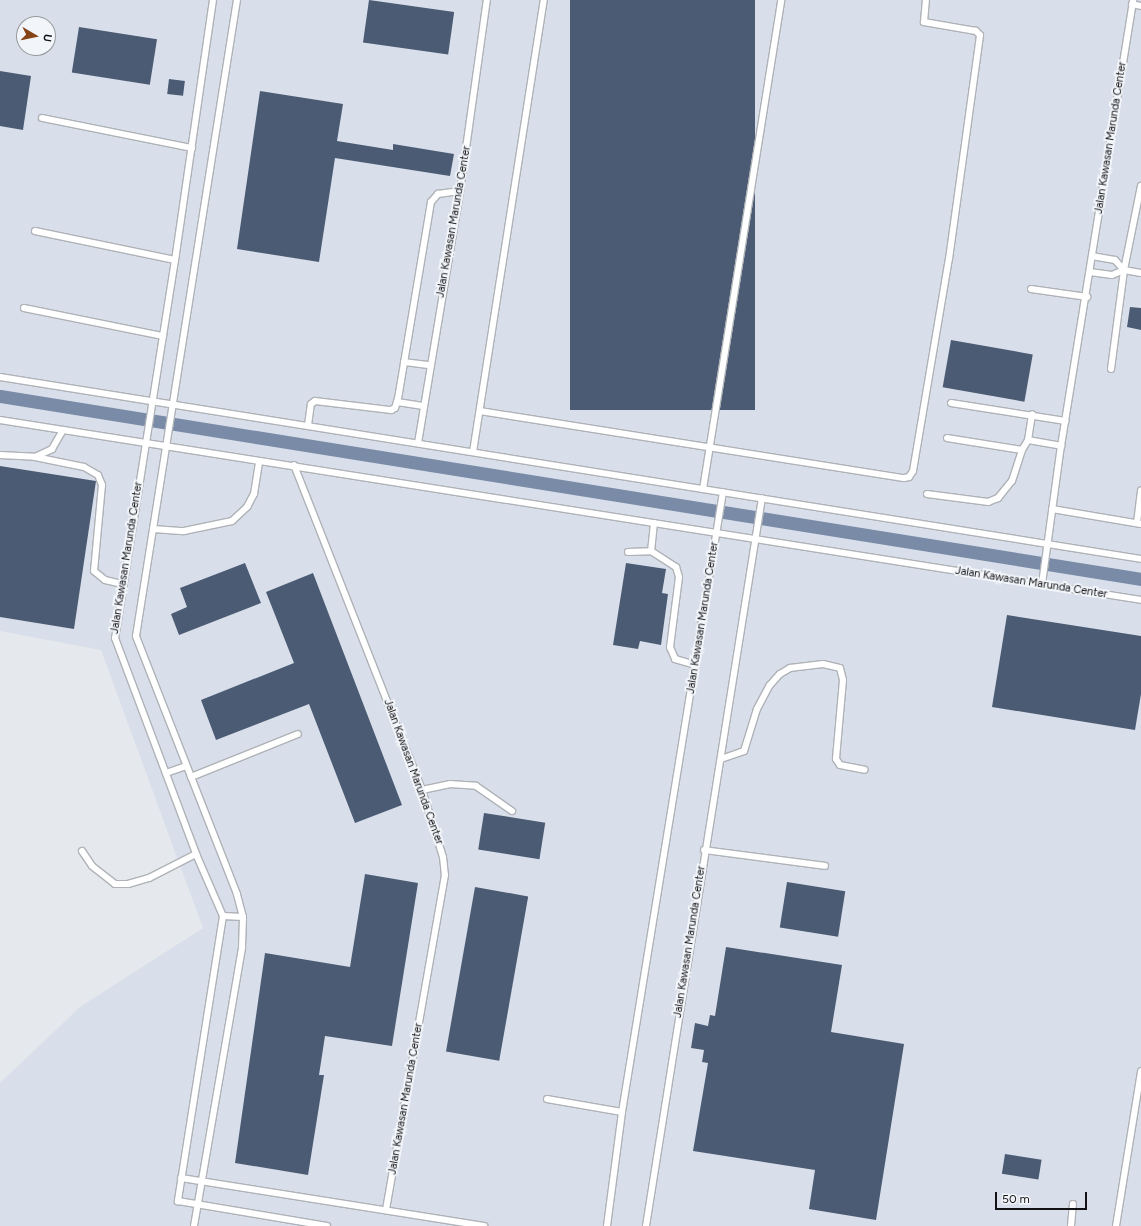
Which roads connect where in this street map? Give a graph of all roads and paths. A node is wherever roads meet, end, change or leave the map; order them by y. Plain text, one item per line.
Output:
1 (213, 0) edge
2 (237, 0) edge
3 (487, 0) edge
4 (544, 0) edge
5 (781, 0) edge
6 (926, 0) edge
7 (1133, 2) edge
8 (1141, 6) edge
9 (42, 118) dead end
10 (192, 148) junction
11 (1141, 186) edge
12 (460, 192) junction
13 (35, 231) dead end
14 (1092, 256) junction
15 (175, 260) junction
16 (1124, 270) junction
17 (1090, 272) junction
18 (1141, 273) edge
19 (1031, 289) dead end
20 (1086, 297) junction
21 (24, 308) dead end
22 (163, 336) junction
23 (404, 362) junction
24 (429, 365) junction
25 (1111, 369) dead end
26 (0, 377) edge
27 (152, 401) junction
28 (397, 402) junction
29 (951, 403) dead end
30 (173, 405) junction
31 (423, 406) junction
32 (480, 411) junction
33 (1032, 414) junction
34 (0, 420) edge
35 (1066, 421) junction
36 (308, 425) junction
37 (63, 430) junction
38 (948, 438) dead end
39 (146, 440) junction
40 (1028, 440) junction
41 (418, 443) junction
42 (166, 446) junction
43 (1061, 446) junction
44 (709, 448) junction
45 (1022, 450) junction
46 (473, 452) junction
47 (0, 455) edge
48 (35, 458) junction
49 (259, 461) junction
50 (294, 465) junction
51 (703, 489) junction
52 (1141, 490) edge
53 (723, 494) junction
54 (927, 494) dead end
55 (762, 501) junction
56 (1052, 509) junction
57 (654, 523) junction
58 (1139, 523) edge
59 (154, 529) junction
60 (717, 530) junction
61 (756, 537) junction
62 (1048, 546) junction
63 (651, 551) junction
64 (628, 552) dead end
65 (1141, 559) edge
66 (1042, 582) junction
67 (123, 584) junction
68 (1141, 600) edge
69 (696, 665) junction
70 (298, 734) dead end
71 (721, 759) junction
72 (186, 766) junction
73 (865, 770) dead end
74 (166, 772) junction
75 (191, 777) junction
76 (422, 790) junction
77 (512, 811) dead end
78 (704, 850) junction
79 (82, 851) dead end
80 (196, 854) junction
81 (825, 866) dead end
82 (223, 916) junction
83 (243, 917) junction
84 (1141, 1071) edge
85 (547, 1099) dead end
86 (622, 1112) junction
87 (181, 1178) junction
88 (202, 1181) junction
89 (1073, 1204) dead end
90 (198, 1206) junction
91 (386, 1210) junction
92 (194, 1226) edge
93 (327, 1226) edge
94 (484, 1226) edge
95 (607, 1226) edge
96 (646, 1226) edge
97 (1072, 1226) edge
98 (1116, 1226) edge

1 - 10 lane, Jalan Kawasan Marunda Center
2 - 30 lane, Jalan Kawasan Marunda Center
3 - 12 lane, Jalan Kawasan Marunda Center
4 - 32 lane
5 - 44 lane
6 - 44 lane
7 - 8 lane, Jalan Kawasan Marunda Center
7 - 14 lane, Jalan Kawasan Marunda Center
9 - 10 lane
10 - 15 lane, Jalan Kawasan Marunda Center
11 - 16 lane
12 - 23 lane
12 - 24 lane, Jalan Kawasan Marunda Center
13 - 15 lane
14 - 16 lane
14 - 17 lane, Jalan Kawasan Marunda Center
15 - 22 lane, Jalan Kawasan Marunda Center
16 - 17 lane
16 - 18 lane
16 - 25 lane
17 - 20 lane, Jalan Kawasan Marunda Center
19 - 20 lane
20 - 35 lane, Jalan Kawasan Marunda Center
21 - 22 lane
22 - 27 lane, Jalan Kawasan Marunda Center
23 - 24 lane
23 - 28 lane
24 - 31 lane, Jalan Kawasan Marunda Center
26 - 27 lane
27 - 30 lane
27 - 39 lane, Jalan Kawasan Marunda Center
28 - 31 lane
28 - 36 lane
29 - 33 lane
30 - 36 lane
30 - 42 lane, Jalan Kawasan Marunda Center
31 - 41 lane, Jalan Kawasan Marunda Center
32 - 44 lane
32 - 46 lane
33 - 35 lane
33 - 40 lane
34 - 37 lane, Jalan Kawasan Marunda Center
35 - 43 lane, Jalan Kawasan Marunda Center
36 - 41 lane
37 - 39 lane, Jalan Kawasan Marunda Center
37 - 48 lane
38 - 45 lane
39 - 42 lane, Jalan Kawasan Marunda Center
39 - 67 lane, Jalan Kawasan Marunda Center
40 - 43 lane
40 - 45 lane
41 - 46 lane
42 - 49 lane, Jalan Kawasan Marunda Center
42 - 59 lane, Jalan Kawasan Marunda Center
43 - 56 lane, Jalan Kawasan Marunda Center
44 - 51 lane
45 - 54 lane
46 - 51 lane
47 - 48 lane
48 - 67 lane
49 - 50 lane, Jalan Kawasan Marunda Center
49 - 59 lane
50 - 57 lane, Jalan Kawasan Marunda Center
50 - 76 lane, Jalan Kawasan Marunda Center
51 - 53 lane
52 - 58 lane
53 - 55 lane
53 - 60 lane, Jalan Kawasan Marunda Center
55 - 61 lane, Jalan Kawasan Marunda Center
55 - 62 lane
56 - 58 lane
56 - 62 lane, Jalan Kawasan Marunda Center
57 - 60 lane, Jalan Kawasan Marunda Center
57 - 63 lane
59 - 72 lane, Jalan Kawasan Marunda Center
60 - 61 lane, Jalan Kawasan Marunda Center
60 - 69 lane, Jalan Kawasan Marunda Center
61 - 66 lane, Jalan Kawasan Marunda Center
61 - 71 lane, Jalan Kawasan Marunda Center
62 - 65 lane
62 - 66 lane, Jalan Kawasan Marunda Center
63 - 64 lane
63 - 69 lane
66 - 68 lane, Jalan Kawasan Marunda Center
67 - 74 lane, Jalan Kawasan Marunda Center
69 - 86 lane, Jalan Kawasan Marunda Center
70 - 75 lane
71 - 73 lane
71 - 78 lane, Jalan Kawasan Marunda Center
72 - 74 lane
72 - 75 lane, Jalan Kawasan Marunda Center
74 - 80 lane, Jalan Kawasan Marunda Center
75 - 83 lane, Jalan Kawasan Marunda Center
76 - 77 lane
76 - 91 lane, Jalan Kawasan Marunda Center
78 - 81 lane
78 - 96 lane, Jalan Kawasan Marunda Center
79 - 80 lane
80 - 82 lane, Jalan Kawasan Marunda Center
82 - 83 lane
82 - 87 lane
83 - 88 lane, Jalan Kawasan Marunda Center
84 - 98 lane
85 - 86 lane
86 - 95 lane, Jalan Kawasan Marunda Center
87 - 88 lane
87 - 90 lane
88 - 90 lane, Jalan Kawasan Marunda Center
88 - 91 lane
89 - 97 lane
90 - 92 lane, Jalan Kawasan Marunda Center
90 - 93 lane
91 - 94 lane

